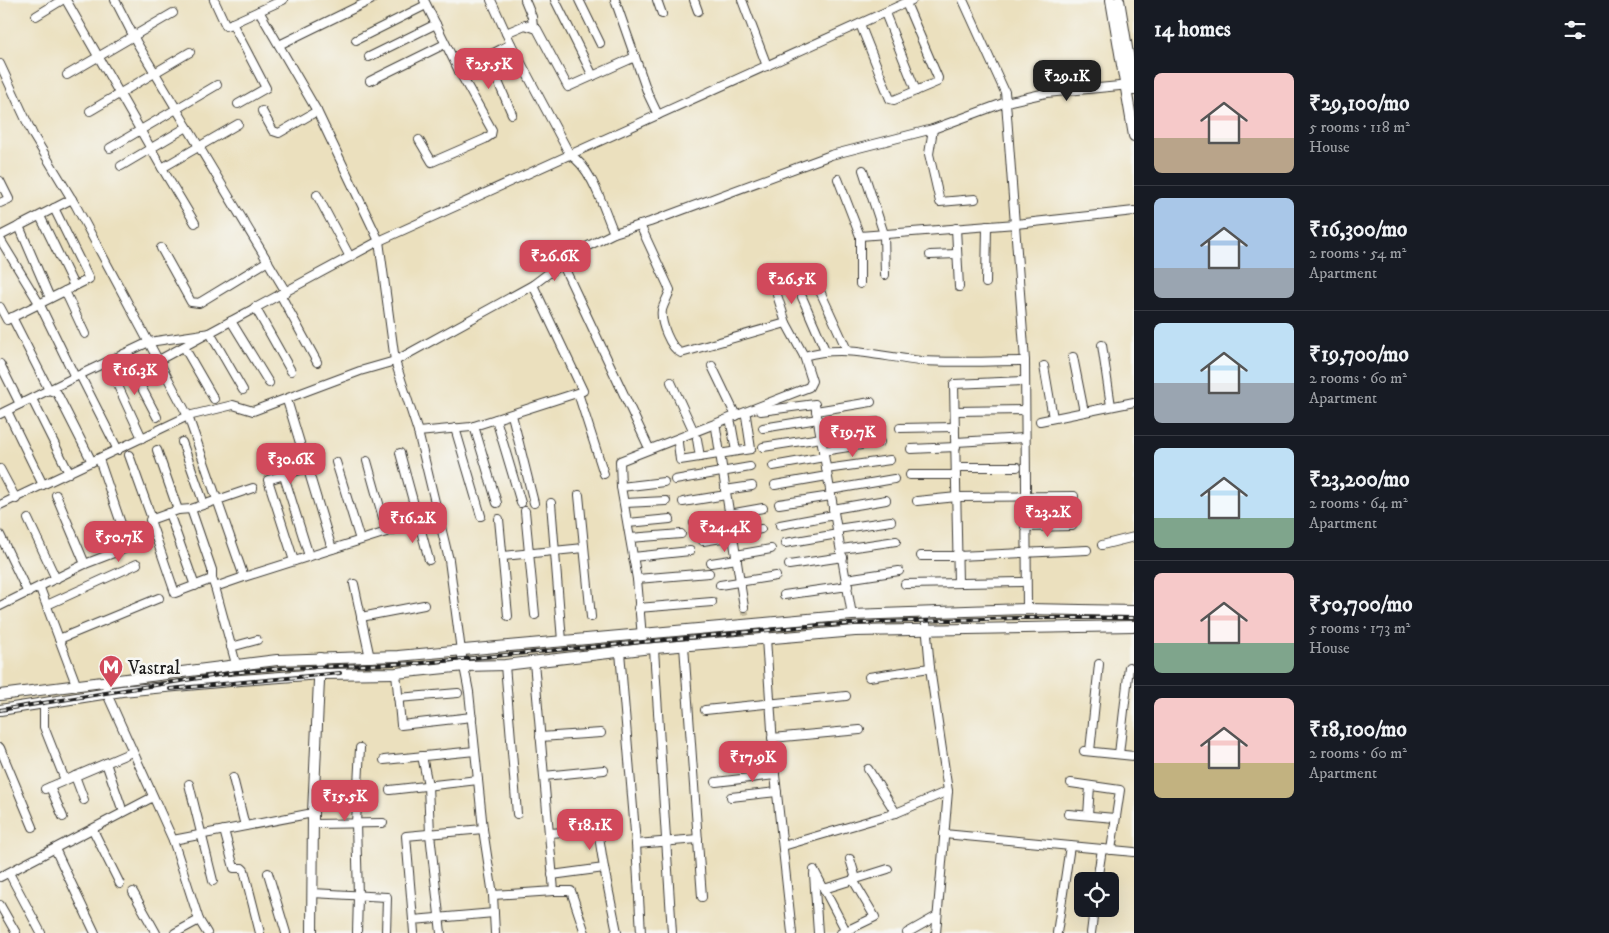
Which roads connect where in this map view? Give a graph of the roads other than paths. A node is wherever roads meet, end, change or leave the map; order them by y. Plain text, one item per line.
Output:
1 (64, 0) edge
2 (115, 0) edge
3 (214, 0) edge
4 (283, 0) edge
5 (370, 0) edge
6 (491, 0) edge
7 (525, 0) edge
8 (555, 0) edge
9 (579, 0) edge
10 (615, 0) edge
11 (657, 0) edge
12 (694, 0) edge
13 (742, 0) edge
14 (963, 0) edge
15 (1111, 0) edge
16 (1119, 0) edge
17 (909, 2) edge
18 (425, 3) edge
19 (259, 11) junction
20 (698, 11) dead end
21 (173, 12) dead end
22 (885, 12) junction
23 (662, 14) dead end
24 (36, 16) dead end
25 (232, 23) junction
26 (436, 24) junction
27 (860, 24) junction
28 (533, 26) junction
29 (506, 33) junction
30 (133, 35) junction
31 (356, 40) dead end
32 (600, 43) dead end
33 (446, 44) junction
34 (511, 44) junction
35 (279, 45) junction
36 (190, 52) dead end
37 (98, 56) junction
38 (487, 56) junction
39 (369, 57) dead end
40 (635, 57) junction
41 (0, 64) edge
42 (767, 66) junction
43 (459, 71) junction
44 (155, 72) junction
45 (67, 74) dead end
46 (593, 76) junction
47 (370, 81) dead end
48 (217, 85) dead end
49 (1132, 86) edge
50 (916, 91) junction
51 (120, 93) junction
52 (1006, 102) junction
53 (238, 104) dead end
54 (176, 108) junction
55 (90, 111) dead end
56 (262, 111) dead end
57 (317, 112) junction
58 (512, 114) dead end
59 (658, 115) junction
60 (238, 124) dead end
61 (186, 127) junction
62 (141, 129) junction
63 (933, 129) junction
64 (1134, 136) edge
65 (419, 140) dead end
66 (198, 147) junction
67 (110, 148) dead end
68 (152, 148) junction
69 (570, 155) junction
70 (121, 166) dead end
71 (162, 168) junction
72 (864, 170) dead end
73 (838, 179) dead end
74 (0, 181) edge
75 (317, 195) dead end
76 (72, 199) junction
77 (975, 199) dead end
78 (0, 202) edge
79 (54, 208) junction
80 (1134, 211) edge
81 (40, 216) junction
82 (195, 223) dead end
83 (1016, 224) junction
84 (640, 225) junction
85 (19, 226) junction
86 (987, 226) junction
87 (956, 228) junction
88 (614, 233) junction
89 (884, 234) junction
90 (860, 236) junction
91 (0, 237) edge
92 (380, 241) junction
93 (160, 248) dead end
94 (957, 254) junction
95 (930, 256) dead end
96 (350, 257) junction
97 (268, 262) junction
98 (562, 262) junction
99 (885, 275) dead end
100 (986, 283) dead end
101 (860, 284) dead end
102 (534, 285) junction
103 (74, 286) junction
104 (959, 287) dead end
105 (819, 289) dead end
106 (65, 291) junction
107 (283, 293) junction
108 (777, 295) dead end
109 (802, 297) dead end
110 (50, 298) junction
111 (39, 303) junction
112 (0, 307) edge
113 (255, 307) junction
114 (12, 318) junction
115 (231, 321) junction
116 (786, 323) junction
117 (210, 333) junction
118 (85, 334) dead end
119 (149, 342) junction
120 (1102, 345) dead end
121 (184, 347) junction
122 (825, 350) junction
123 (847, 350) junction
124 (124, 354) junction
125 (804, 356) junction
126 (1073, 357) dead end
127 (159, 360) junction
128 (395, 361) junction
129 (1025, 361) junction
130 (107, 362) junction
131 (317, 362) dead end
132 (0, 364) edge
133 (712, 366) dead end
134 (1044, 366) dead end
135 (291, 371) dead end
136 (78, 376) junction
137 (1024, 381) junction
138 (671, 382) dead end
139 (269, 384) dead end
140 (49, 390) junction
141 (243, 390) dead end
142 (578, 393) junction
143 (32, 398) junction
144 (214, 399) dead end
145 (287, 400) junction
146 (871, 402) dead end
147 (1134, 402) edge
148 (20, 404) junction
149 (1111, 406) junction
150 (1025, 410) junction
151 (761, 411) dead end
152 (955, 411) junction
153 (3, 412) edge
154 (1084, 412) junction
155 (512, 415) junction
156 (817, 415) junction
157 (188, 416) junction
158 (746, 416) dead end
159 (157, 417) dead end
160 (1053, 418) junction
161 (734, 419) junction
162 (496, 420) junction
163 (1040, 421) dead end
164 (878, 422) dead end
165 (474, 426) junction
166 (955, 427) junction
167 (455, 428) junction
168 (716, 428) dead end
169 (763, 428) dead end
170 (900, 428) dead end
171 (418, 432) junction
172 (820, 434) junction
173 (696, 435) junction
174 (142, 438) junction
175 (1025, 438) junction
176 (182, 442) dead end
177 (880, 442) dead end
178 (678, 443) dead end
179 (956, 444) junction
180 (649, 448) junction
181 (763, 448) dead end
182 (912, 449) dead end
183 (118, 450) junction
184 (157, 450) dead end
185 (736, 451) junction
186 (400, 454) dead end
187 (720, 454) junction
188 (824, 454) junction
189 (129, 455) dead end
190 (700, 457) junction
191 (890, 460) dead end
192 (96, 461) junction
193 (336, 462) dead end
194 (367, 462) dead end
195 (773, 466) dead end
196 (750, 467) dead end
197 (1017, 467) dead end
198 (307, 468) junction
199 (0, 469) edge
200 (956, 471) junction
201 (69, 472) junction
202 (723, 472) junction
203 (827, 473) junction
204 (604, 474) dead end
205 (284, 476) junction
206 (910, 476) dead end
207 (894, 479) dead end
208 (675, 480) dead end
209 (664, 482) dead end
210 (775, 484) dead end
211 (43, 485) junction
212 (752, 486) dead end
213 (621, 487) junction
214 (253, 488) dead end
215 (725, 493) junction
216 (831, 493) junction
217 (579, 494) dead end
218 (56, 495) dead end
219 (1025, 495) junction
220 (1074, 496) dead end
221 (957, 497) junction
222 (216, 498) junction
223 (16, 499) junction
224 (886, 500) dead end
225 (666, 501) dead end
226 (917, 501) dead end
227 (683, 502) dead end
228 (497, 503) dead end
229 (534, 503) dead end
230 (551, 503) dead end
231 (625, 503) junction
232 (204, 504) junction
233 (779, 504) dead end
234 (0, 505) edge
235 (763, 508) dead end
236 (191, 509) junction
237 (178, 510) junction
238 (834, 512) junction
239 (169, 513) junction
240 (730, 515) junction
241 (437, 516) junction
242 (481, 516) dead end
243 (670, 518) dead end
244 (28, 519) dead end
245 (152, 519) junction
246 (499, 519) dead end
247 (891, 521) dead end
248 (419, 522) junction
249 (628, 523) junction
250 (694, 523) dead end
251 (780, 525) dead end
252 (1072, 526) dead end
253 (1025, 527) junction
254 (761, 529) dead end
255 (387, 532) junction
256 (838, 532) junction
257 (680, 534) dead end
258 (0, 535) edge
259 (733, 535) junction
260 (1134, 537) edge
261 (630, 538) junction
262 (360, 540) junction
263 (703, 541) dead end
264 (896, 542) dead end
265 (785, 543) dead end
266 (1102, 545) dead end
267 (584, 548) junction
268 (332, 549) junction
269 (771, 549) dead end
270 (556, 550) junction
271 (1087, 550) dead end
272 (690, 551) dead end
273 (1025, 551) junction
274 (842, 553) junction
275 (528, 554) junction
276 (309, 556) junction
277 (503, 556) junction
278 (921, 556) dead end
279 (958, 556) junction
280 (633, 557) junction
281 (737, 557) junction
282 (429, 560) dead end
283 (294, 561) junction
284 (712, 563) dead end
285 (85, 564) junction
286 (137, 564) dead end
287 (790, 565) dead end
288 (899, 571) dead end
289 (709, 573) dead end
290 (776, 576) dead end
291 (244, 577) junction
292 (56, 579) junction
293 (637, 579) junction
294 (741, 582) junction
295 (847, 582) junction
296 (1021, 582) dead end
297 (214, 583) junction
298 (958, 583) junction
299 (354, 584) dead end
300 (905, 584) dead end
301 (195, 586) junction
302 (720, 586) dead end
303 (40, 588) junction
304 (28, 593) junction
305 (784, 596) dead end
306 (159, 598) dead end
307 (712, 602) dead end
308 (424, 604) dead end
309 (47, 605) junction
310 (0, 606) edge
311 (744, 607) tunnel mouth
312 (638, 608) junction
313 (1027, 609) junction
314 (926, 612) junction
315 (1134, 612) edge
316 (534, 615) dead end
317 (852, 615) junction
318 (508, 616) dead end
319 (361, 617) junction
320 (591, 617) dead end
321 (766, 622) junction
322 (1134, 626) edge
323 (926, 628) junction
324 (641, 634) junction
325 (766, 638) junction
326 (59, 639) junction
327 (257, 640) dead end
328 (562, 641) junction
329 (231, 646) junction
330 (684, 646) junction
331 (649, 649) junction
332 (461, 651) junction
333 (620, 652) junction
334 (320, 658) junction
335 (370, 658) junction
336 (534, 662) junction
337 (236, 664) junction
338 (1099, 664) dead end
339 (505, 665) junction
340 (464, 666) junction
341 (1129, 667) dead end
342 (930, 668) junction
343 (396, 673) junction
344 (320, 674) junction
345 (869, 677) dead end
346 (106, 680) junction
347 (76, 684) junction
348 (458, 693) dead end
349 (107, 694) junction
350 (0, 695) edge
351 (846, 696) dead end
352 (398, 698) junction
353 (769, 705) junction
354 (44, 706) dead end
355 (0, 710) edge
356 (705, 710) dead end
357 (472, 717) junction
358 (860, 730) dead end
359 (601, 733) dead end
360 (540, 737) junction
361 (772, 738) junction
362 (0, 748) edge
363 (360, 748) dead end
364 (475, 751) junction
365 (132, 752) junction
366 (1120, 754) junction
367 (422, 756) junction
368 (1134, 756) edge
369 (384, 760) dead end
370 (106, 763) junction
371 (868, 769) dead end
372 (604, 770) dead end
373 (775, 775) junction
374 (75, 776) junction
375 (544, 776) junction
376 (233, 778) dead end
377 (65, 780) junction
378 (478, 780) junction
379 (716, 782) dead end
380 (1071, 783) dead end
381 (189, 784) dead end
382 (428, 785) junction
383 (1090, 786) junction
384 (390, 790) dead end
385 (948, 791) junction
386 (777, 792) junction
387 (152, 797) junction
388 (731, 797) dead end
389 (84, 800) dead end
390 (122, 806) dead end
391 (313, 812) junction
392 (896, 813) junction
393 (517, 814) dead end
394 (1068, 814) dead end
395 (1088, 816) junction
396 (62, 817) dead end
397 (1115, 818) junction
398 (356, 823) junction
399 (383, 823) dead end
400 (312, 824) junction
401 (245, 826) junction
402 (34, 827) dead end
403 (482, 829) junction
404 (93, 830) junction
405 (224, 830) junction
406 (549, 833) junction
407 (201, 834) junction
408 (430, 834) junction
409 (944, 834) junction
410 (698, 839) junction
411 (173, 840) junction
412 (666, 842) junction
413 (636, 844) junction
414 (782, 846) junction
415 (1070, 846) junction
416 (55, 848) junction
417 (1102, 849) junction
418 (1110, 850) junction
419 (1134, 852) edge
420 (850, 859) dead end
421 (604, 868) junction
422 (888, 869) dead end
423 (1098, 872) edge
424 (9, 873) junction
425 (268, 873) dead end
426 (552, 875) junction
427 (0, 877) edge
428 (855, 880) junction
429 (214, 881) dead end
430 (120, 884) dead end
431 (824, 889) junction
432 (554, 891) junction
433 (132, 892) dead end
434 (312, 893) junction
435 (493, 895) junction
436 (358, 896) junction
437 (702, 897) dead end
438 (0, 905) edge
439 (494, 913) junction
440 (937, 916) junction
441 (1093, 917) edge
442 (439, 918) junction
443 (199, 920) junction
444 (413, 920) junction
445 (844, 932) edge
446 (16, 933) edge
447 (41, 933) edge
448 (95, 933) edge
449 (156, 933) edge
450 (175, 933) edge
451 (207, 933) edge
452 (260, 933) edge
453 (286, 933) edge
454 (312, 933) edge
455 (357, 933) edge
456 (386, 933) edge
457 (414, 933) edge
458 (441, 933) edge
459 (495, 933) edge
460 (585, 933) edge
461 (615, 933) edge
462 (641, 933) edge
463 (672, 933) edge
464 (792, 933) edge
465 (818, 933) edge
466 (907, 933) edge
467 (936, 933) edge
468 (1057, 933) edge
469 (1091, 933) edge

1 - 24 street
1 - 37 street
2 - 30 street
3 - 25 street
4 - 19 street
5 - 35 street
6 - 29 street
7 - 28 street
8 - 46 street
9 - 32 street
10 - 40 street
11 - 23 street
12 - 20 street
13 - 42 street
14 - 52 street
15 - 49 main road
16 - 49 main road
17 - 22 street
17 - 50 street
18 - 26 street
18 - 31 street
19 - 25 street
19 - 35 street
21 - 30 street
22 - 27 street
22 - 50 street
25 - 53 street
26 - 33 street
26 - 39 street
27 - 42 street
27 - 50 street
28 - 29 street
28 - 46 street
29 - 34 street
30 - 37 street
30 - 44 street
33 - 43 street
33 - 47 street
34 - 38 street
34 - 69 street
35 - 57 street
36 - 44 street
37 - 45 street
37 - 51 street
38 - 43 street
38 - 58 street
40 - 46 street
40 - 59 street
41 - 76 street
42 - 59 street
43 - 65 street
44 - 51 street
44 - 54 street
48 - 54 street
49 - 52 street
49 - 64 main road
51 - 55 street
51 - 62 street
52 - 63 street
52 - 83 street
54 - 61 street
54 - 62 street
56 - 57 street
57 - 92 street
59 - 69 street
60 - 66 street
61 - 66 street
61 - 68 street
62 - 67 street
62 - 68 street
63 - 77 street
63 - 84 street
66 - 71 street
66 - 97 street
68 - 70 street
68 - 71 street
69 - 88 street
69 - 92 street
71 - 82 street
72 - 89 street
73 - 90 street
74 - 78 street
75 - 96 street
76 - 79 street
76 - 119 street
79 - 81 street
79 - 103 street
80 - 83 street
81 - 85 street
81 - 103 street
83 - 86 street
83 - 129 street
84 - 88 street
84 - 116 street
85 - 91 street
85 - 110 street
86 - 87 street
86 - 100 street
87 - 89 street
87 - 94 street
88 - 98 street
89 - 90 street
89 - 99 street
90 - 101 street
91 - 111 street
92 - 96 street
92 - 128 street
93 - 97 street
94 - 95 street
94 - 104 street
96 - 107 street
97 - 107 street
98 - 102 street
98 - 180 street
102 - 128 street
102 - 142 street
103 - 106 street
105 - 123 street
106 - 110 street
106 - 118 street
107 - 113 street
107 - 131 street
108 - 116 street
109 - 122 street
110 - 111 street
111 - 114 street
111 - 136 street
112 - 114 street
113 - 115 street
113 - 135 street
114 - 140 street
115 - 117 street
115 - 139 street
116 - 125 street
117 - 119 street
117 - 121 street
117 - 141 street
119 - 124 street
119 - 127 street
120 - 149 street
121 - 127 street
121 - 144 street
122 - 123 street
122 - 125 street
123 - 129 street
124 - 130 street
124 - 159 street
125 - 161 street
126 - 154 street
127 - 157 street
128 - 145 street
128 - 171 street
129 - 137 street
130 - 136 street
130 - 174 street
132 - 148 street
133 - 161 street
134 - 160 street
136 - 140 street
136 - 183 street
137 - 150 street
137 - 152 street
138 - 173 street
140 - 143 street
140 - 192 street
142 - 155 street
142 - 204 street
143 - 148 street
143 - 201 street
145 - 157 street
145 - 198 street
146 - 156 street
147 - 149 street
148 - 153 street
149 - 154 street
150 - 152 street
150 - 175 street
151 - 156 street
152 - 166 street
153 - 211 street
154 - 160 street
155 - 162 street
155 - 229 street
156 - 169 street
156 - 172 street
157 - 174 street
157 - 222 street
158 - 185 street
160 - 163 street
161 - 173 street
161 - 185 street
162 - 165 street
162 - 275 street
164 - 172 street
165 - 167 street
165 - 228 street
166 - 170 street
166 - 179 street
167 - 171 street
167 - 242 street
168 - 187 street
171 - 241 street
172 - 181 street
172 - 188 street
173 - 180 street
173 - 190 street
174 - 183 street
175 - 179 street
175 - 219 street
176 - 232 street
177 - 188 street
178 - 190 street
179 - 182 street
179 - 200 street
180 - 213 street
183 - 192 street
184 - 237 street
185 - 187 street
186 - 248 street
187 - 190 street
187 - 202 street
188 - 195 street
188 - 203 street
189 - 245 street
191 - 203 street
192 - 201 street
192 - 285 street
193 - 262 street
194 - 255 street
196 - 202 street
197 - 200 street
198 - 205 street
198 - 268 street
199 - 223 street
200 - 206 street
200 - 221 street
201 - 211 street
202 - 208 street
202 - 215 street
203 - 210 street
203 - 216 street
205 - 276 street
205 - 283 street
207 - 216 street
209 - 213 street
211 - 223 street
212 - 215 street
213 - 231 street
214 - 222 street
215 - 227 street
215 - 240 street
216 - 233 street
216 - 238 street
217 - 267 street
218 - 285 street
219 - 220 street
219 - 221 street
219 - 253 street
221 - 226 street
221 - 279 street
222 - 232 street
222 - 291 street
223 - 234 street
224 - 238 street
225 - 231 street
230 - 270 street
231 - 249 street
232 - 236 street
235 - 240 street
236 - 237 street
236 - 297 street
237 - 239 street
238 - 251 street
238 - 256 street
239 - 245 street
239 - 301 street
240 - 250 street
240 - 259 street
241 - 248 street
241 - 332 street
243 - 249 street
244 - 292 street
245 - 301 street
246 - 277 street
247 - 256 street
248 - 255 street
248 - 282 street
249 - 261 street
252 - 253 street
253 - 273 street
254 - 259 street
255 - 262 street
256 - 265 street
256 - 274 street
257 - 261 street
258 - 304 street
259 - 263 street
259 - 281 street
260 - 266 street
261 - 280 street
262 - 268 street
264 - 274 street
267 - 270 street
267 - 320 street
268 - 276 street
269 - 281 street
270 - 275 street
270 - 328 street
271 - 273 street
272 - 280 street
273 - 279 street
273 - 313 street
274 - 287 street
274 - 295 street
275 - 277 street
275 - 316 street
276 - 283 street
277 - 318 street
278 - 279 street
279 - 298 street
280 - 293 street
281 - 284 street
281 - 294 street
283 - 291 street
285 - 292 street
286 - 309 street
288 - 295 street
289 - 293 street
290 - 294 street
291 - 297 street
292 - 303 street
293 - 312 street
294 - 302 street
294 - 311 street
295 - 305 street
295 - 317 street
296 - 298 street
297 - 301 street
297 - 329 street
298 - 300 street
299 - 319 street
303 - 304 street
303 - 309 street
304 - 310 street
306 - 326 street
307 - 312 street
308 - 319 street
309 - 326 street
312 - 324 street
313 - 314 main road
313 - 315 main road
314 - 317 main road
314 - 323 street
317 - 321 main road
319 - 335 street
321 - 324 main road
321 - 325 street
322 - 323 main road
323 - 325 main road
323 - 342 street
324 - 328 main road
324 - 331 street
325 - 330 main road
325 - 353 street
326 - 347 street
327 - 329 street
328 - 332 main road
329 - 337 street
330 - 331 main road
330 - 410 street
331 - 333 main road
331 - 412 street
332 - 335 main road
332 - 340 street
333 - 336 main road
333 - 413 street
334 - 335 main road
334 - 337 main road
334 - 344 main road
336 - 339 main road
336 - 360 street
337 - 346 main road
338 - 366 street
339 - 340 main road
339 - 393 street
340 - 343 main road
340 - 357 street
341 - 366 street
342 - 345 street
342 - 385 street
343 - 344 main road
343 - 352 street
344 - 349 main road
344 - 391 main road
346 - 347 main road
346 - 349 street
347 - 350 main road
348 - 352 street
349 - 355 main road
349 - 365 street
351 - 353 street
352 - 357 street
353 - 356 street
353 - 361 street
354 - 377 street
357 - 364 street
358 - 361 street
359 - 360 street
360 - 375 street
361 - 373 street
362 - 402 street
363 - 398 street
364 - 367 street
364 - 378 street
365 - 370 street
365 - 387 street
366 - 368 street
367 - 369 street
367 - 382 street
370 - 374 street
370 - 390 street
371 - 392 street
372 - 375 street
373 - 379 street
373 - 386 street
374 - 377 street
374 - 389 street
375 - 406 street
376 - 401 street
377 - 396 street
378 - 382 street
378 - 403 street
380 - 383 street
381 - 407 street
382 - 384 street
382 - 408 street
383 - 395 street
383 - 397 street
385 - 392 street
385 - 409 street
386 - 388 street
386 - 414 street
387 - 404 street
387 - 411 street
391 - 400 main road
391 - 401 street
392 - 414 street
394 - 395 street
395 - 397 street
397 - 418 street
398 - 399 street
398 - 400 street
398 - 436 street
400 - 434 main road
401 - 405 street
403 - 408 street
403 - 435 street
404 - 416 street
404 - 430 street
405 - 407 street
405 - 452 street
406 - 421 street
406 - 426 street
407 - 411 street
407 - 429 street
408 - 442 street
408 - 444 street
409 - 415 street
409 - 440 street
410 - 412 street
410 - 437 street
411 - 443 street
412 - 413 street
412 - 463 street
413 - 462 street
414 - 464 street
415 - 417 street
415 - 468 street
416 - 424 street
416 - 448 street
417 - 418 street
417 - 423 street
418 - 419 street
420 - 428 street
421 - 426 street
421 - 461 street
422 - 428 street
424 - 427 street
424 - 447 street
425 - 453 street
426 - 432 street
428 - 431 street
428 - 445 street
431 - 445 street
431 - 465 street
432 - 435 street
432 - 460 street
433 - 449 street
434 - 436 street
434 - 454 main road
435 - 439 street
436 - 455 street
436 - 456 street
438 - 446 street
439 - 442 street
439 - 459 street
440 - 466 street
440 - 467 street
441 - 469 street
442 - 444 street
442 - 458 street
443 - 450 street
443 - 451 street
444 - 457 street

